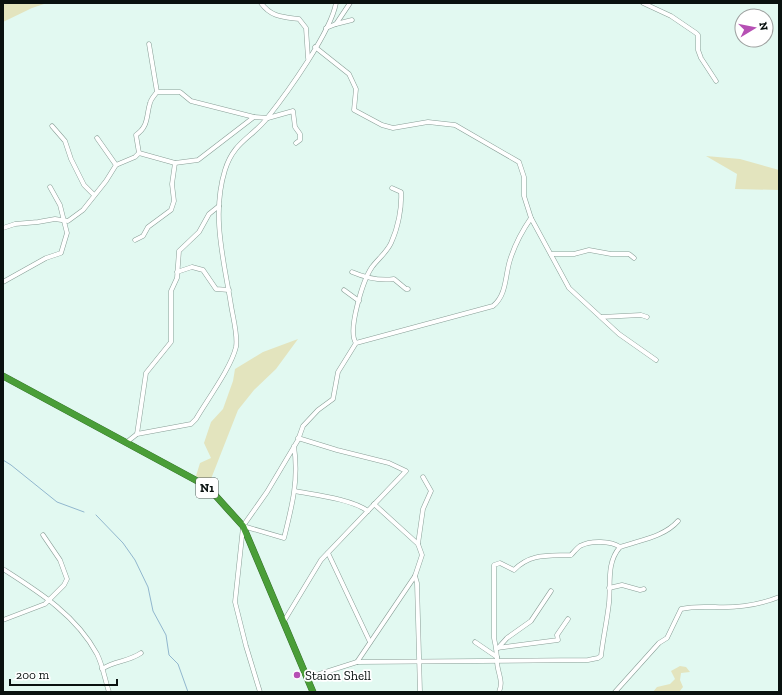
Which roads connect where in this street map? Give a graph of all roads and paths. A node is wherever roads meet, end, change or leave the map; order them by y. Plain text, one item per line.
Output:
1 (261, 3) edge
2 (336, 3) edge
3 (350, 3) edge
4 (643, 3) edge
5 (352, 20) dead end
6 (336, 24) junction
7 (326, 28) junction
8 (149, 44) dead end
9 (315, 47) junction
10 (308, 58) junction
11 (716, 81) dead end
12 (157, 92) junction
13 (254, 117) junction
14 (268, 118) junction
15 (52, 126) dead end
16 (97, 138) dead end
17 (296, 143) dead end
18 (139, 153) junction
19 (175, 163) junction
20 (116, 165) junction
21 (50, 187) dead end
22 (392, 188) dead end
23 (94, 195) junction
24 (219, 206) junction
25 (531, 218) junction
26 (64, 220) junction
27 (3, 228) edge
28 (136, 240) dead end
29 (551, 254) junction
30 (634, 258) dead end
31 (177, 272) junction
32 (352, 272) dead end
33 (366, 278) junction
34 (3, 282) edge
35 (408, 289) dead end
36 (229, 290) junction
37 (344, 290) dead end
38 (359, 301) junction
39 (600, 317) junction
40 (647, 317) dead end
41 (356, 344) junction
42 (656, 360) dead end
43 (3, 376) edge
44 (137, 434) junction
45 (298, 438) junction
46 (127, 442) junction
47 (294, 446) junction
48 (424, 477) dead end
49 (295, 491) junction
50 (374, 504) junction
51 (368, 511) junction
52 (678, 521) dead end
53 (243, 526) junction
54 (43, 535) dead end
55 (418, 544) junction
56 (620, 547) junction
57 (328, 553) junction
58 (3, 569) edge
59 (415, 576) junction
60 (609, 588) junction
61 (644, 589) dead end
62 (551, 591) dead end
63 (779, 597) edge
64 (50, 599) junction
65 (568, 619) dead end
66 (3, 620) edge
67 (284, 621) junction
68 (370, 642) junction
69 (475, 642) dead end
70 (497, 648) junction
71 (141, 653) dead end
72 (497, 659) junction
73 (357, 662) junction
74 (420, 663) junction
75 (102, 669) junction
76 (307, 678) junction
77 (109, 692) edge
78 (260, 692) edge
79 (313, 692) edge
80 (420, 692) edge
81 (498, 692) edge
82 (615, 692) edge

1 - 10 street
2 - 7 street
3 - 6 street
4 - 11 street
5 - 6 street
6 - 7 street
7 - 9 street
8 - 12 street
9 - 10 street
9 - 25 street
10 - 14 street
12 - 13 street
12 - 18 street
13 - 14 street
13 - 19 street
14 - 17 street
14 - 24 street
15 - 23 street
16 - 20 street
18 - 19 street
18 - 20 street
19 - 28 street
20 - 23 street
21 - 26 street
22 - 33 street
23 - 26 street
24 - 31 street
24 - 36 street
25 - 29 street
25 - 41 street
26 - 27 street
26 - 34 street
29 - 30 street
29 - 39 street
31 - 36 street
31 - 44 street
32 - 33 street
33 - 35 street
33 - 38 street
36 - 44 street
37 - 38 street
38 - 41 street
39 - 40 street
39 - 42 street
41 - 45 street
43 - 46 highway, N1
44 - 46 street
45 - 47 street
45 - 50 street
46 - 53 highway, N1
47 - 49 street
47 - 53 street
48 - 55 street
49 - 51 street
49 - 53 street
50 - 51 street
50 - 55 street
51 - 57 street
52 - 56 street
53 - 67 highway, N1
53 - 78 street
54 - 64 street
55 - 59 street
56 - 60 street
56 - 70 street
57 - 67 street
57 - 68 street
58 - 64 street
59 - 68 street
59 - 74 street
60 - 61 street
60 - 72 street
62 - 70 street
63 - 82 street
64 - 66 street
64 - 75 street
65 - 70 street
67 - 76 highway, N1
68 - 73 street
69 - 72 street
70 - 72 street
71 - 75 street
72 - 74 street
72 - 81 street
73 - 74 street
73 - 76 street
74 - 80 street
75 - 77 street
76 - 79 highway, N1

